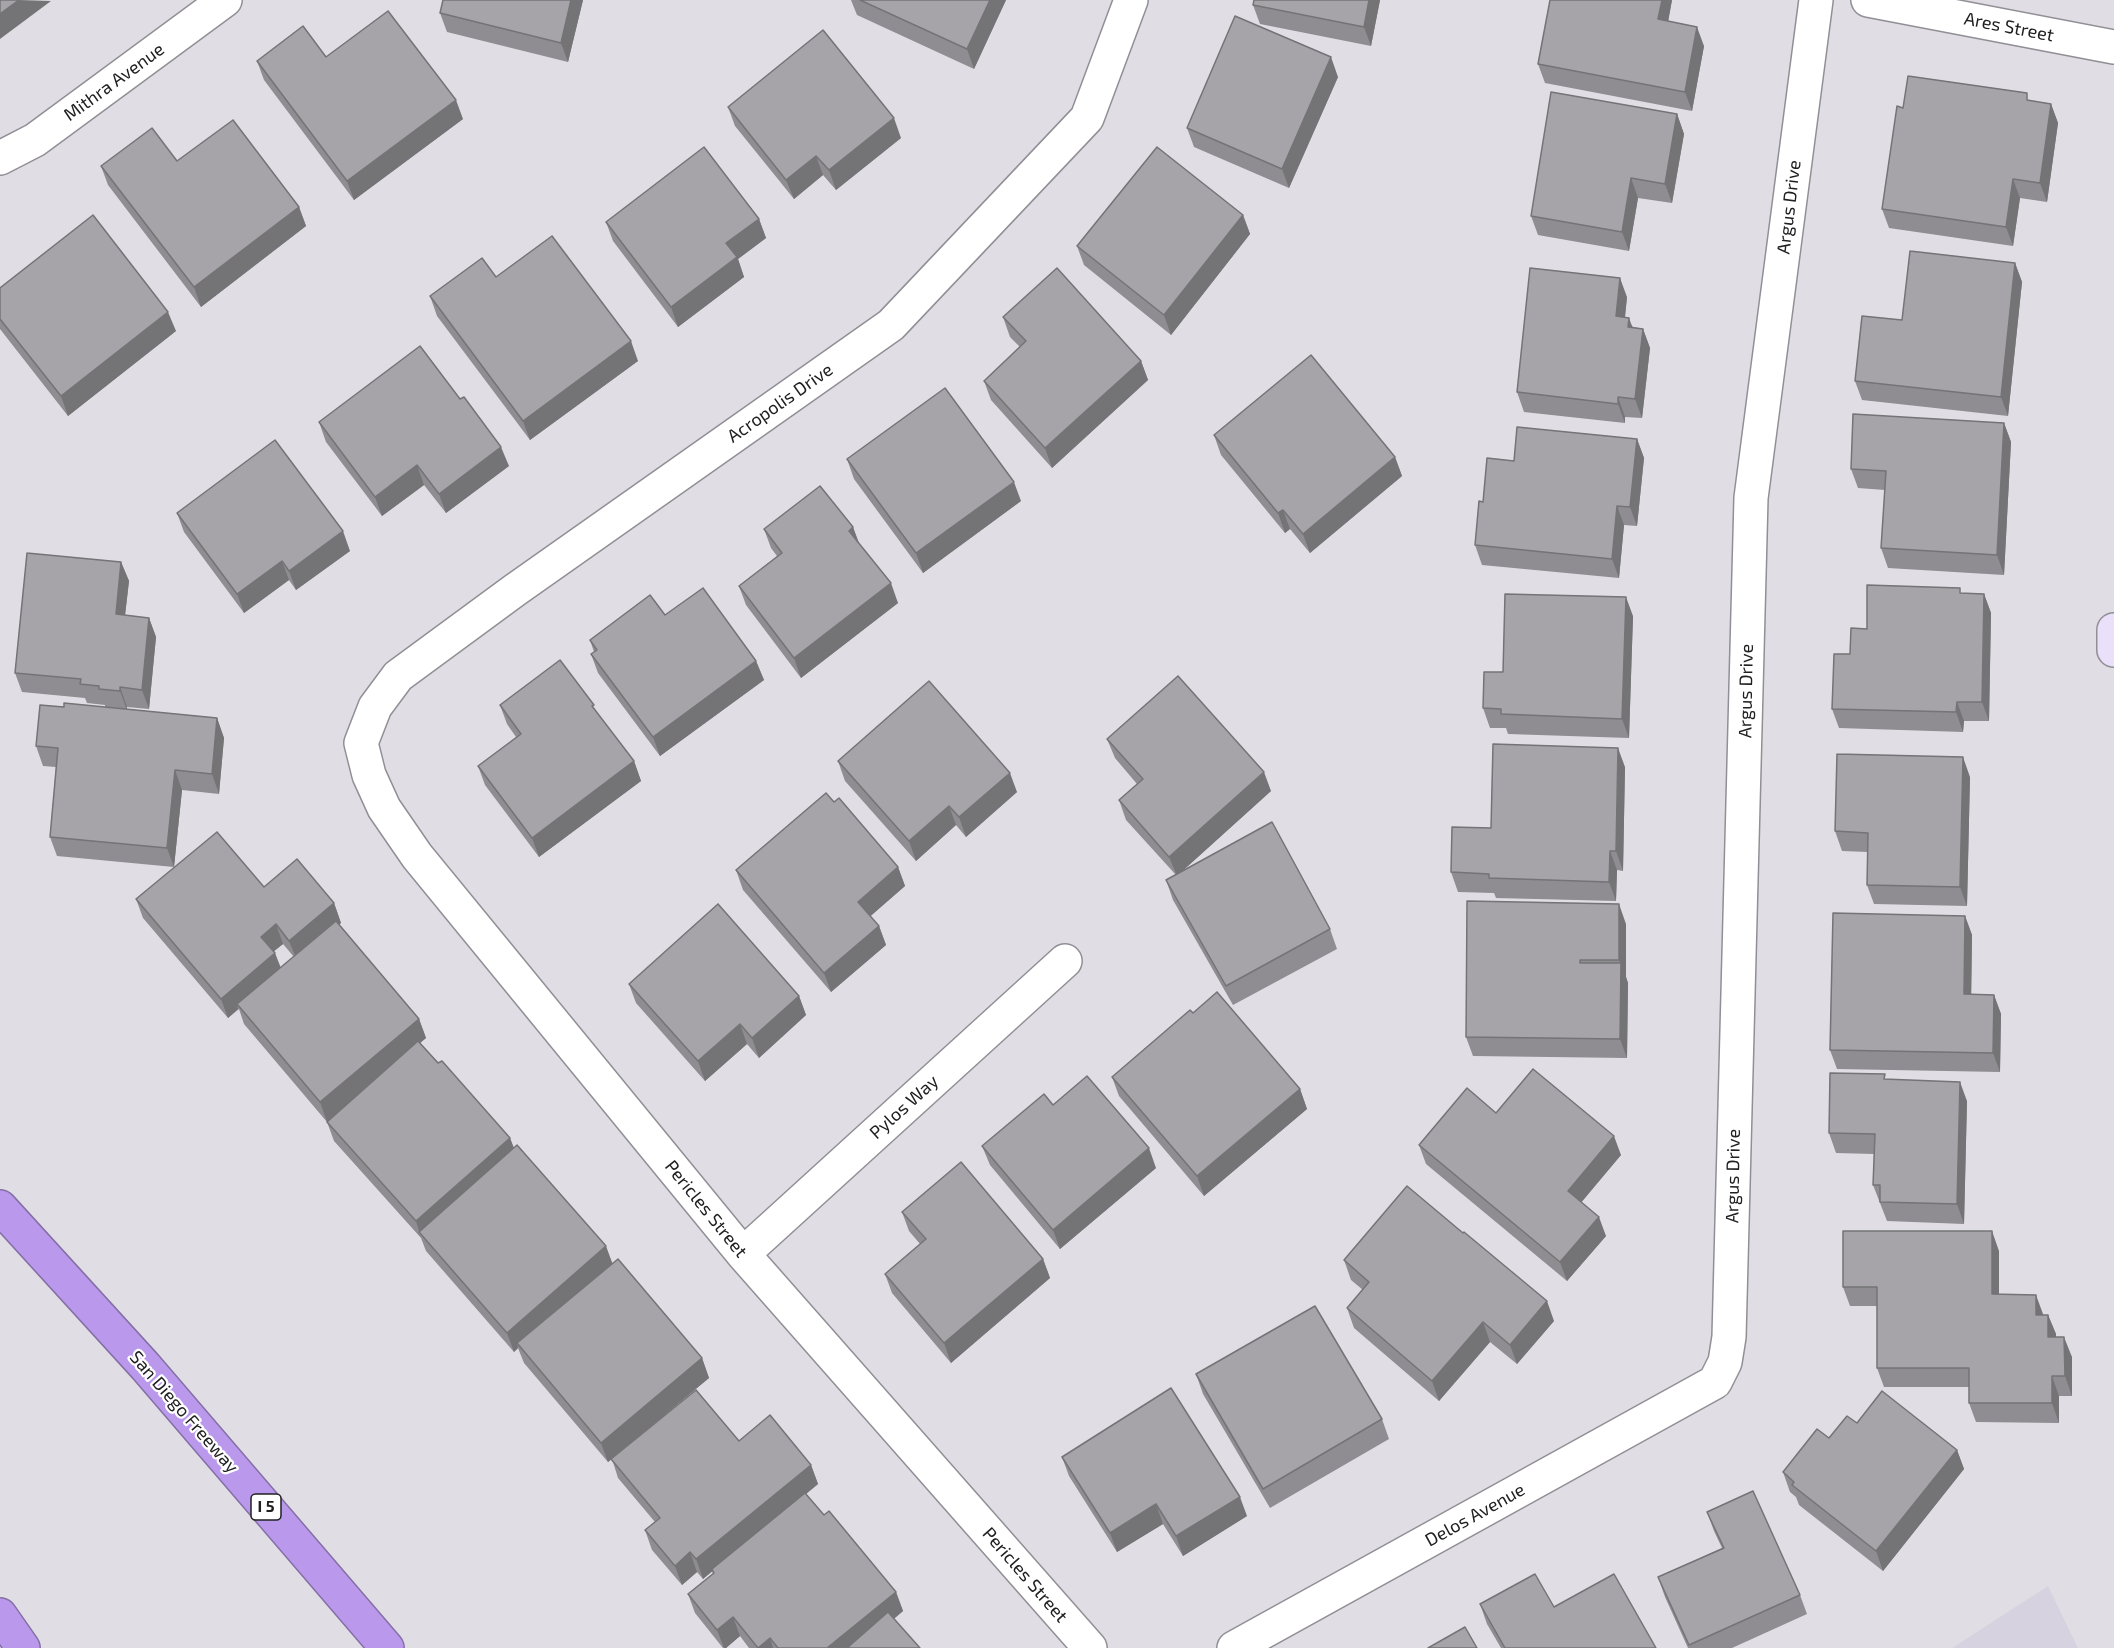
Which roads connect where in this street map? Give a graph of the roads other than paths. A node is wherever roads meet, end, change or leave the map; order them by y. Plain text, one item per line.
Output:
1 (225, 0) edge
2 (1131, 0) edge
3 (1816, 0) edge
4 (1868, 0) edge
5 (2114, 47) edge
6 (0, 158) edge
7 (2114, 630) edge
8 (2114, 650) edge
9 (361, 743) joint
10 (1065, 961) dead end
11 (0, 1207) edge
12 (743, 1254) junction
13 (1715, 1382) joint
14 (0, 1616) edge
15 (23, 1648) edge
16 (387, 1648) edge
17 (1090, 1648) edge
18 (1234, 1648) edge

1 - 6 street, Mithra Avenue
2 - 9 street, Acropolis Drive
3 - 13 street, Argus Drive
4 - 5 street, Ares Street
7 - 8 main road
9 - 12 street, Pericles Street
10 - 12 street, Pylos Way
11 - 16 highway, San Diego Freeway / I 5
12 - 17 street, Pericles Street
13 - 18 street, Delos Avenue
14 - 15 highway

